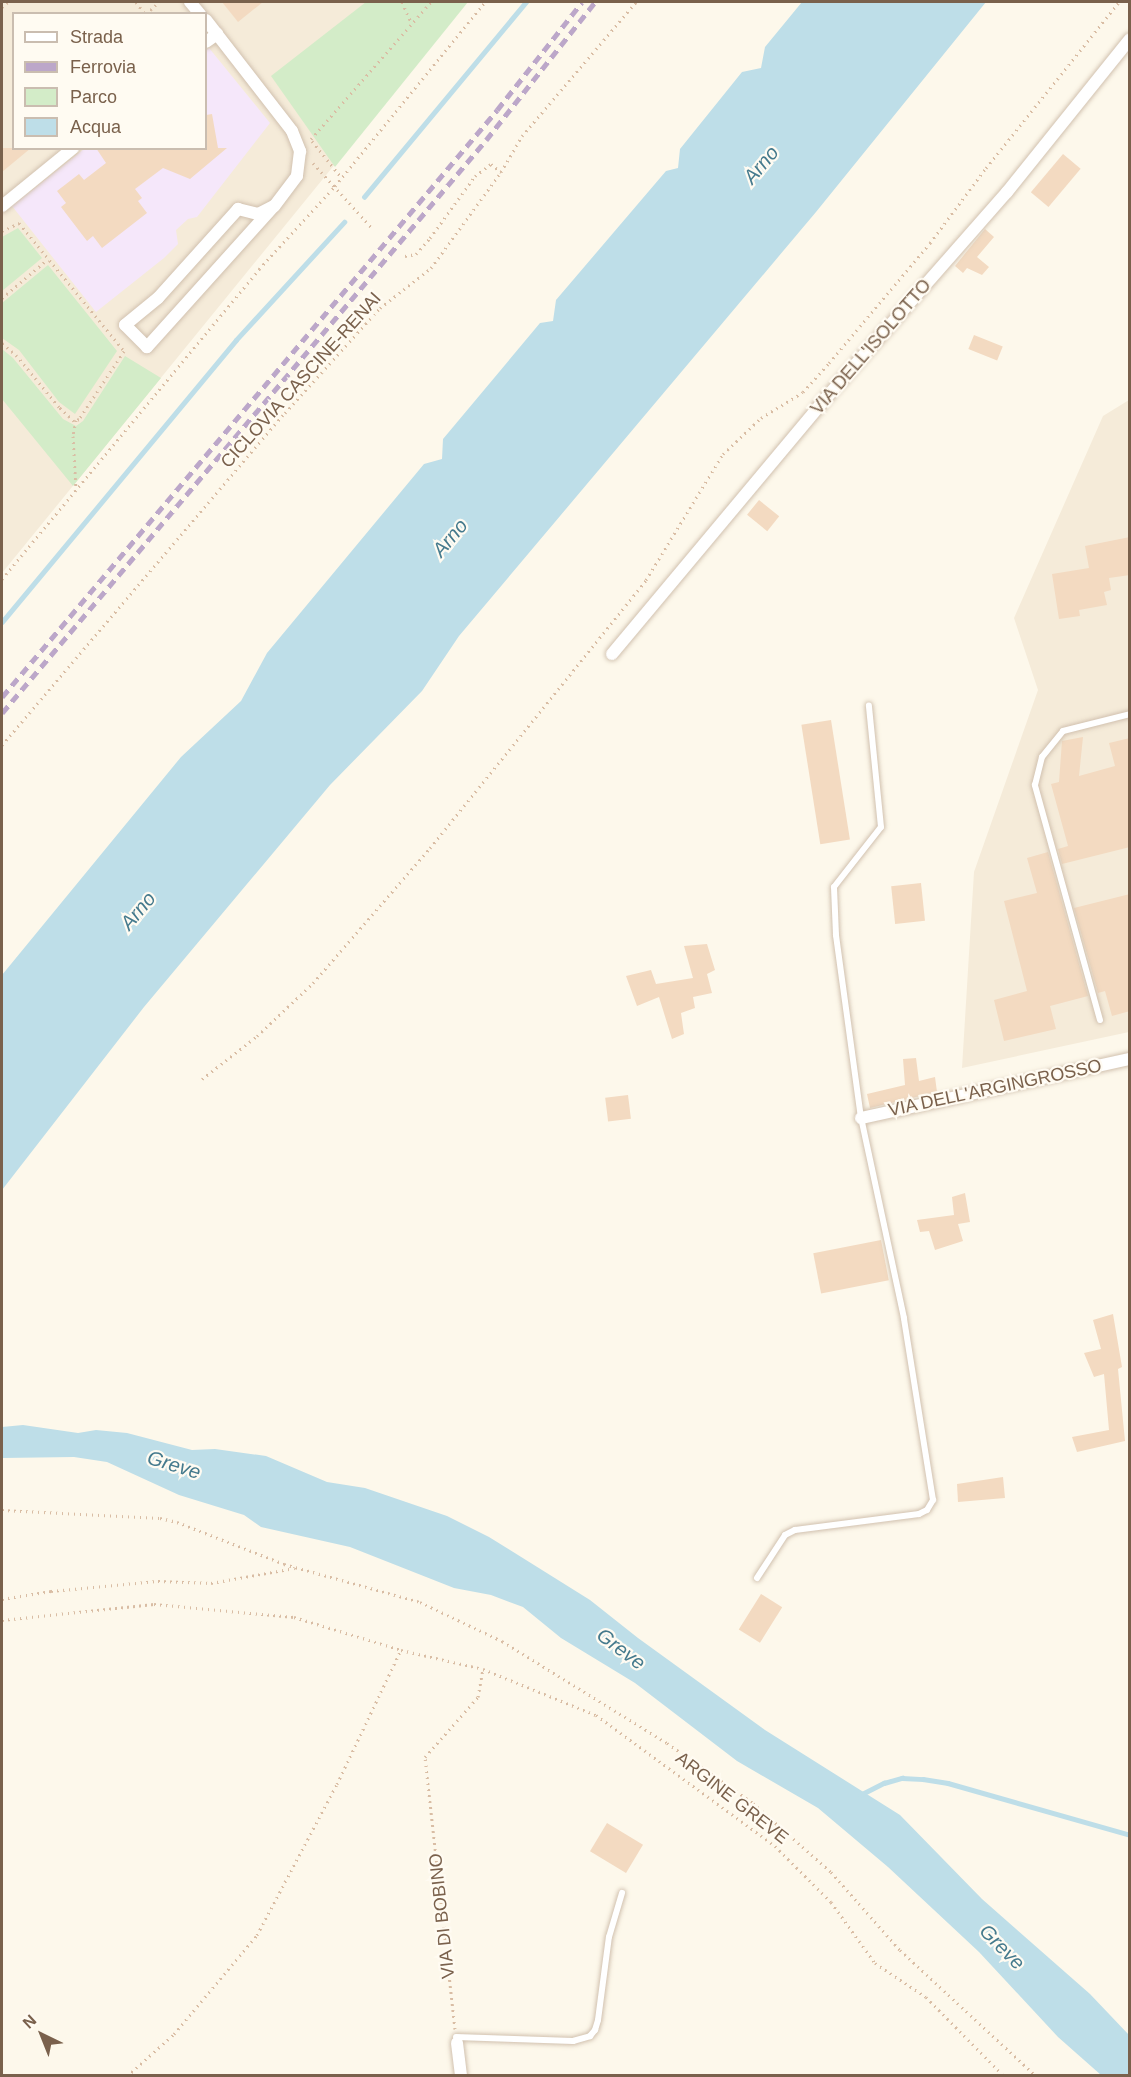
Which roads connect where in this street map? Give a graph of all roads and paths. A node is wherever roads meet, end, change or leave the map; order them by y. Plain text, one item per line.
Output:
1 (8, 2) edge
2 (402, 2) edge
3 (431, 2) edge
4 (485, 2) edge
5 (636, 2) edge
6 (1119, 2) edge
7 (2, 7) edge
8 (207, 21) edge
9 (412, 24) junction
10 (217, 34) junction
11 (1130, 39) edge
12 (207, 41) edge
13 (306, 131) dead end
14 (311, 139) junction
15 (71, 150) edge
16 (300, 150) junction
17 (501, 172) junction
18 (341, 177) junction
19 (335, 186) junction
20 (2, 206) edge
21 (274, 206) junction
22 (372, 228) dead end
23 (2, 231) edge
24 (405, 256) dead end
25 (48, 259) junction
26 (2, 298) edge
27 (2, 343) edge
28 (76, 420) junction
29 (76, 489) junction
30 (2, 579) edge
31 (612, 654) dead end
32 (869, 706) dead end
33 (1130, 714) edge
34 (2, 745) edge
35 (1100, 1020) dead end
36 (1130, 1059) edge
37 (202, 1079) dead end
38 (861, 1118) junction
39 (2, 1510) edge
40 (297, 1567) junction
41 (757, 1578) dead end
42 (2, 1599) edge
43 (2, 1620) edge
44 (400, 1650) junction
45 (483, 1669) junction
46 (622, 1893) dead end
47 (456, 2040) junction
48 (127, 2076) edge
49 (461, 2076) edge
50 (1004, 2076) edge
51 (1036, 2076) edge

1 - 7 path
2 - 9 path
3 - 9 path
4 - 18 path
5 - 17 path, CICLOVIA CASCINE-RENAI
6 - 37 path
8 - 10 street
9 - 14 path
10 - 12 street
10 - 16 street
11 - 31 street, VIA DELL'ISOLOTTO
13 - 14 path
14 - 18 path
15 - 20 street
16 - 19 path
16 - 21 street
17 - 24 path
17 - 34 path, CICLOVIA CASCINE-RENAI
18 - 19 path
19 - 22 path
19 - 29 path
21 - 21 street
23 - 25 path
25 - 26 path
25 - 28 path
27 - 28 path
28 - 29 path
29 - 30 path
32 - 38 lane
33 - 35 lane
36 - 38 street, VIA DELL'ARGINGROSSO
38 - 41 lane
39 - 40 path
40 - 42 path
40 - 51 path
43 - 44 path, ARGINE GREVE
44 - 45 path, ARGINE GREVE
44 - 48 path
45 - 47 path, VIA DI BOBINO
45 - 50 path, ARGINE GREVE
46 - 47 lane
47 - 49 street

